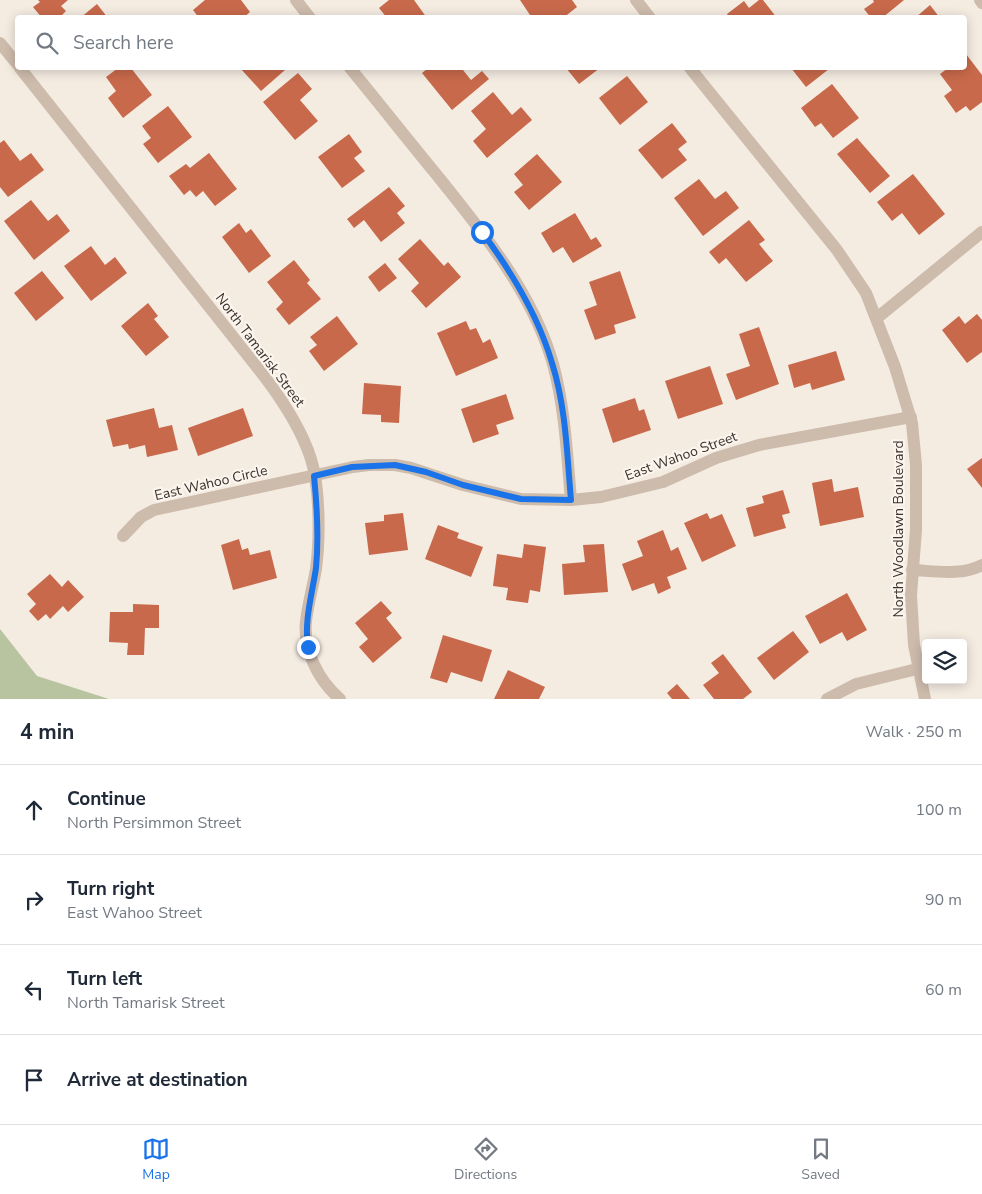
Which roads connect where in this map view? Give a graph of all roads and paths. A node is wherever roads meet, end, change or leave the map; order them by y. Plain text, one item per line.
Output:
1 (296, 0) edge
2 (636, 0) edge
3 (308, 15) edge
4 (648, 15) edge
5 (0, 43) edge
6 (15, 62) edge
7 (21, 70) edge
8 (352, 70) edge
9 (692, 70) edge
10 (982, 232) edge
11 (877, 318) junction
12 (911, 417) junction
13 (314, 476) junction
14 (571, 500) junction
15 (123, 536) dead end
16 (982, 565) edge
17 (912, 570) junction
18 (917, 669) junction
19 (340, 699) edge
20 (827, 699) edge
21 (924, 699) edge

1 - 3 street
2 - 4 street
5 - 6 street, North Tamarisk Street
7 - 13 street, North Tamarisk Street
8 - 14 street
9 - 11 street, North Woodlawn Boulevard
10 - 11 street
11 - 12 street, North Woodlawn Boulevard
12 - 14 street, East Wahoo Street
12 - 17 street, North Woodlawn Boulevard
13 - 14 street, East Wahoo Street
13 - 15 street, East Wahoo Circle
13 - 19 street, North Tamarisk Street
16 - 17 street
17 - 18 street, North Woodlawn Boulevard
18 - 20 street
18 - 21 street, North Woodlawn Boulevard

